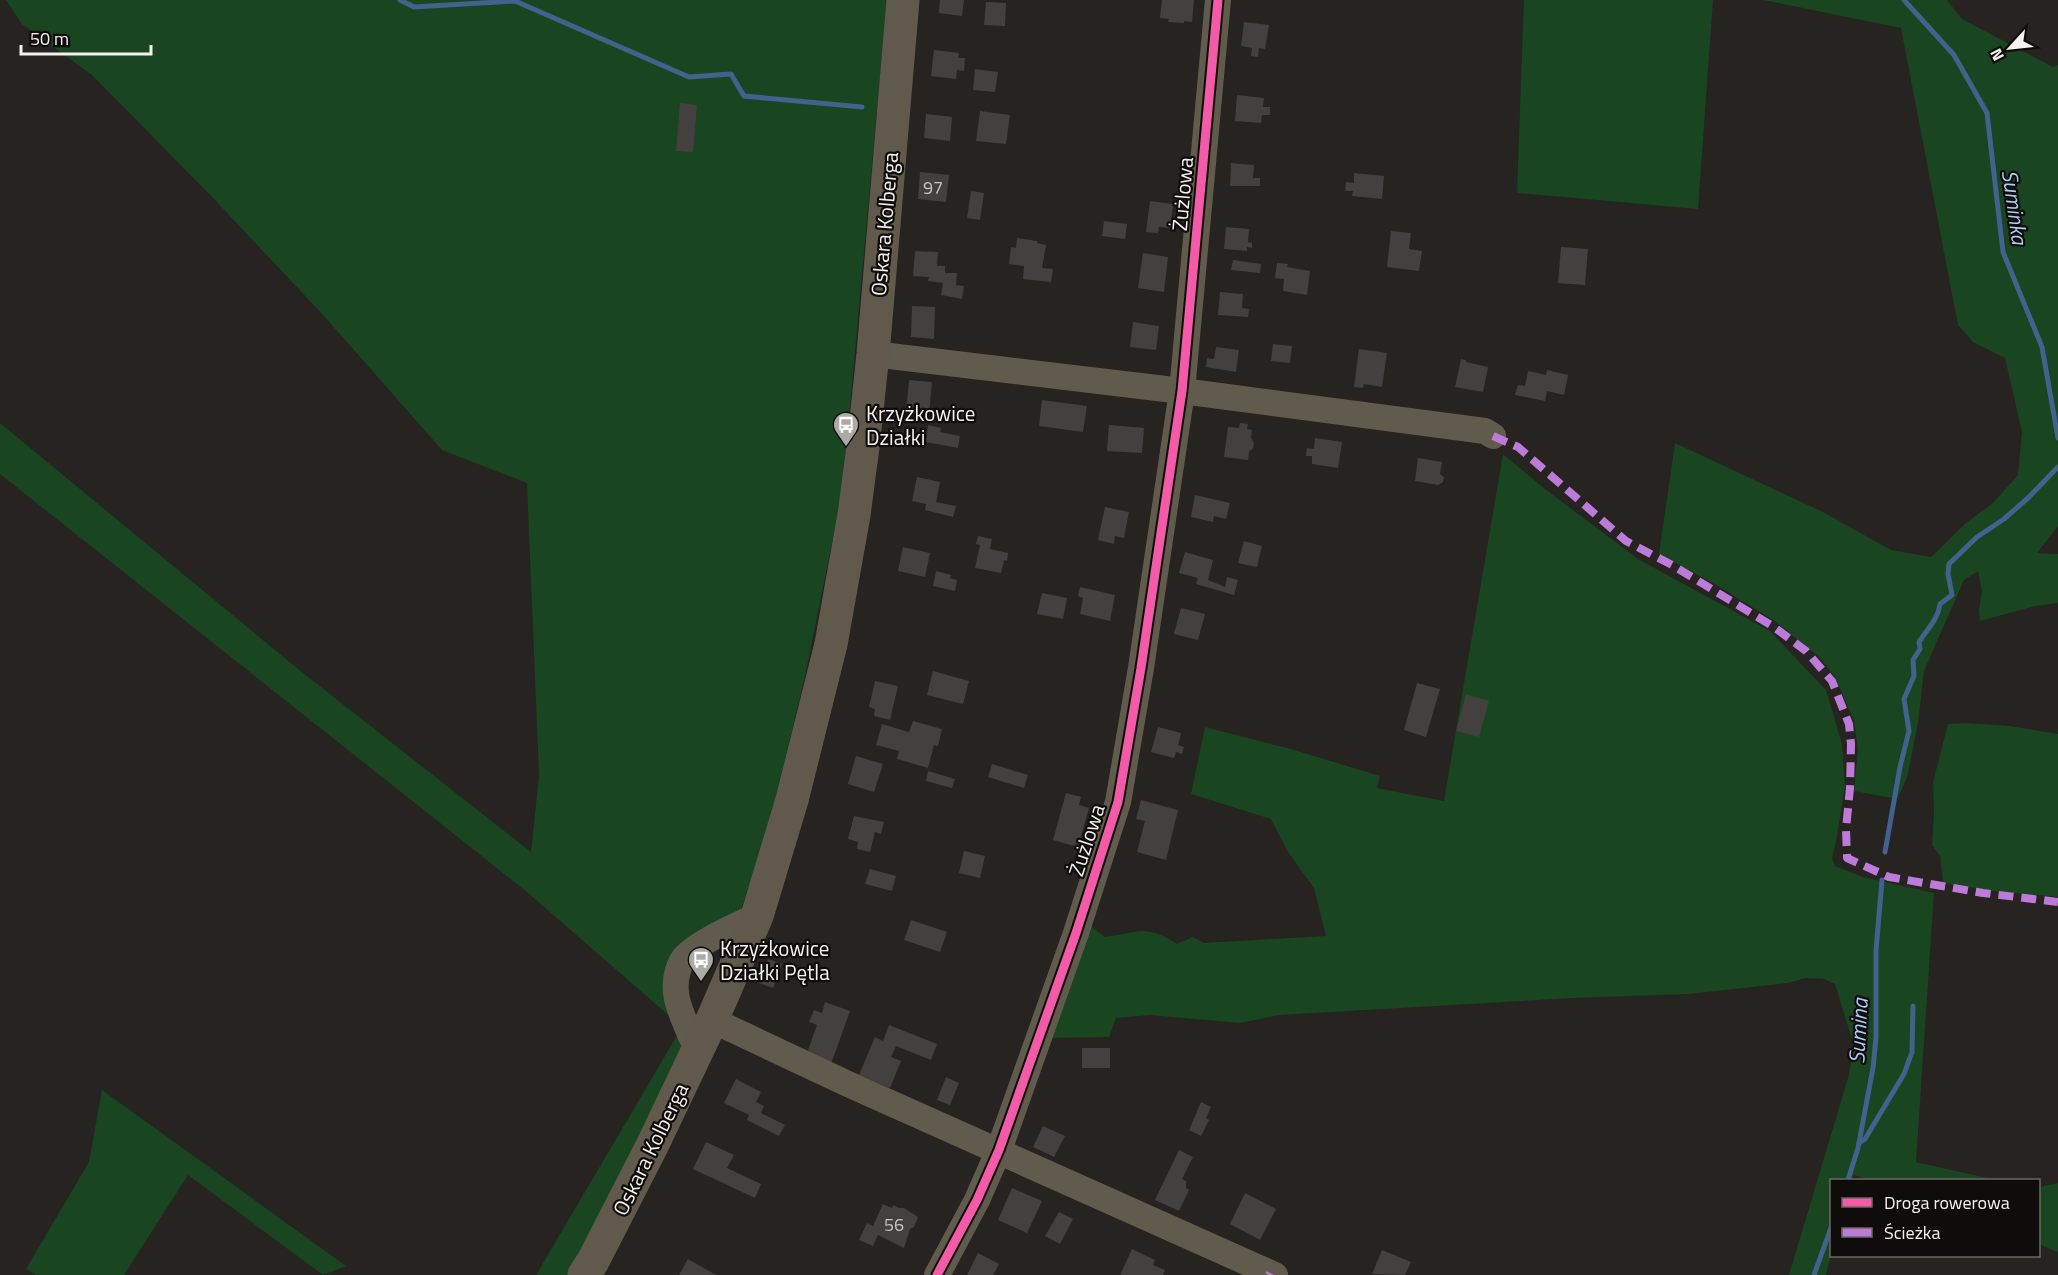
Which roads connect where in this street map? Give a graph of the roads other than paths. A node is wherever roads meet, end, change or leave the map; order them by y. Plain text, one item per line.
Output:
1 (903, 0) edge
2 (1218, 0) edge
3 (873, 354) junction
4 (1182, 391) junction
5 (1493, 436) dead end
6 (757, 916) junction
7 (712, 1020) junction
8 (697, 1051) junction
9 (999, 1150) junction
10 (584, 1275) edge
11 (937, 1275) edge
12 (1275, 1275) edge

1 - 3 main road, Oskara Kolberga
2 - 4 street, Żużlowa
3 - 4 street
3 - 6 main road, Oskara Kolberga
4 - 5 street
4 - 9 street, Żużlowa
6 - 7 main road, Oskara Kolberga
6 - 8 street
7 - 8 main road, Oskara Kolberga
7 - 9 street
8 - 10 main road, Oskara Kolberga
9 - 11 street, Żużlowa
9 - 12 street

